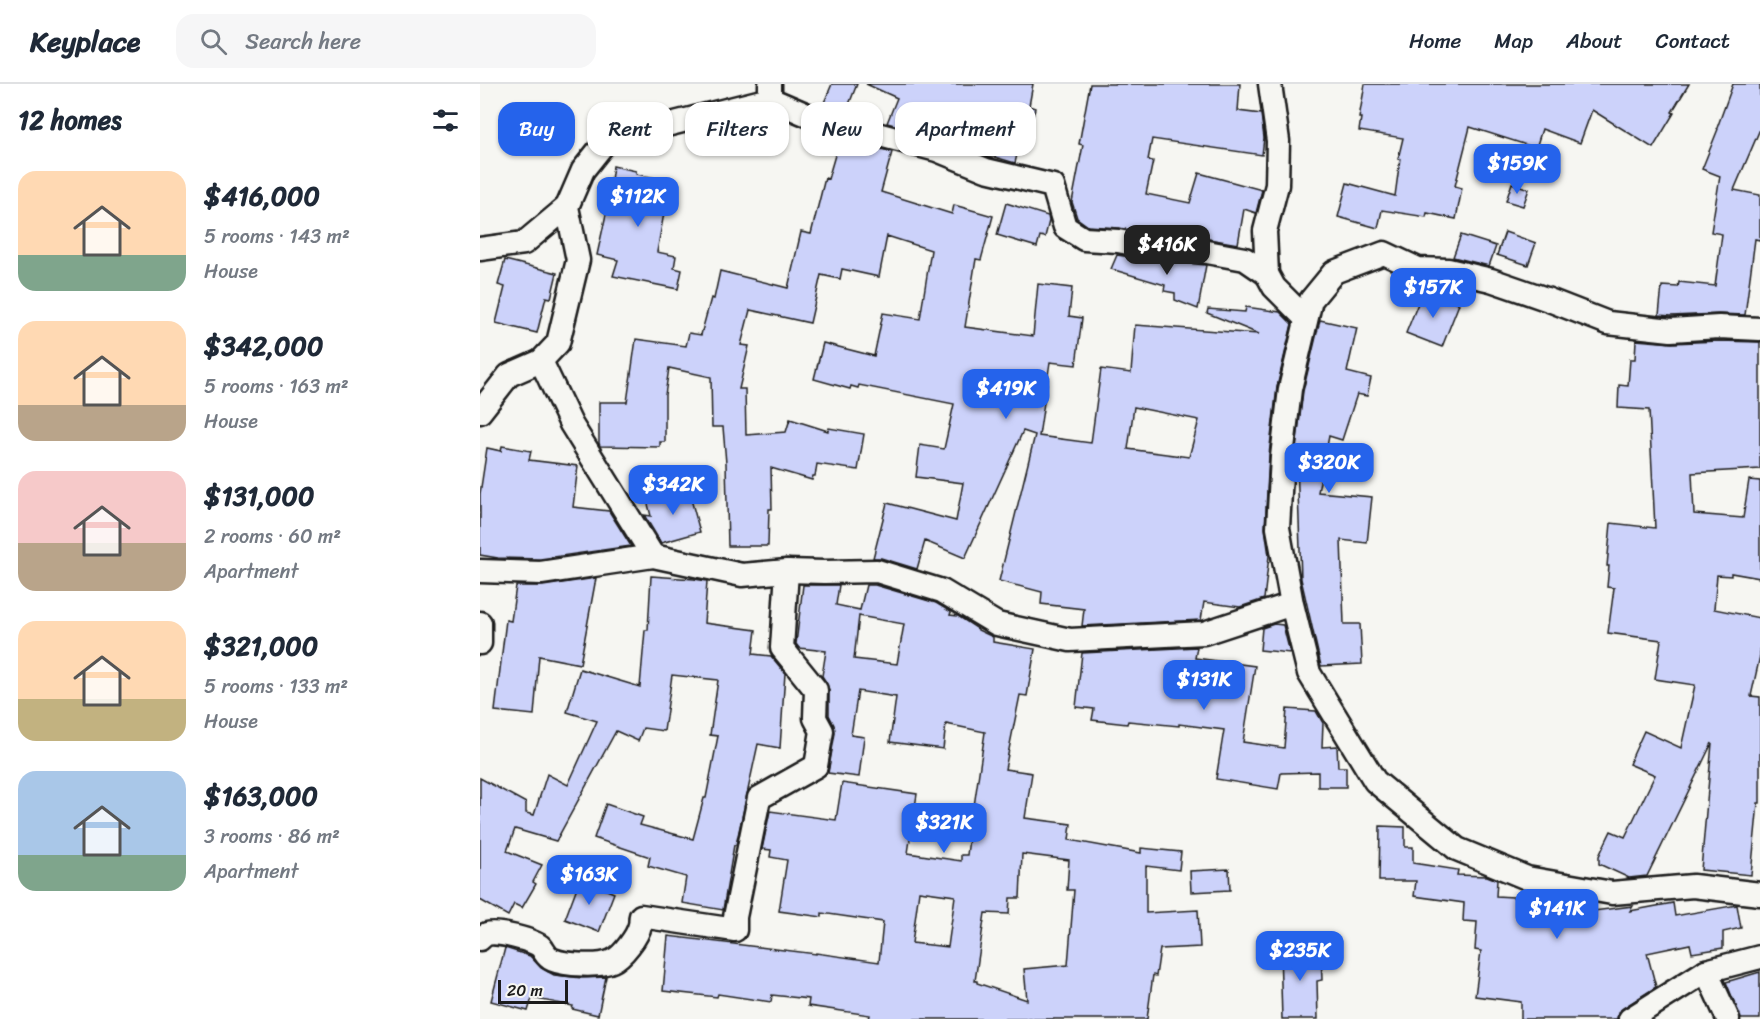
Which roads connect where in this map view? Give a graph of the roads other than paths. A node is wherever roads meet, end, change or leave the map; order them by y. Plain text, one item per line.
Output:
1 (1270, 84) edge
2 (770, 91) edge
3 (567, 207) junction
4 (480, 249) edge
5 (1268, 274) junction
6 (1306, 319) junction
7 (1760, 329) edge
8 (541, 361) junction
9 (480, 412) edge
10 (653, 556) junction
11 (480, 571) edge
12 (787, 571) junction
13 (1292, 604) junction
14 (480, 623) edge
15 (480, 643) edge
16 (1760, 894) edge
17 (480, 939) edge
18 (1760, 957) edge
19 (1706, 971) junction
20 (1630, 1019) edge
21 (1728, 1019) edge

1 - 5 street
2 - 3 street
2 - 5 street
3 - 4 street
3 - 8 street
5 - 6 street
6 - 7 street
6 - 13 street
8 - 9 street
8 - 10 street
10 - 11 street
10 - 12 street
12 - 13 street
12 - 17 street
13 - 16 street
14 - 15 street
18 - 19 street
19 - 20 street
19 - 21 street

